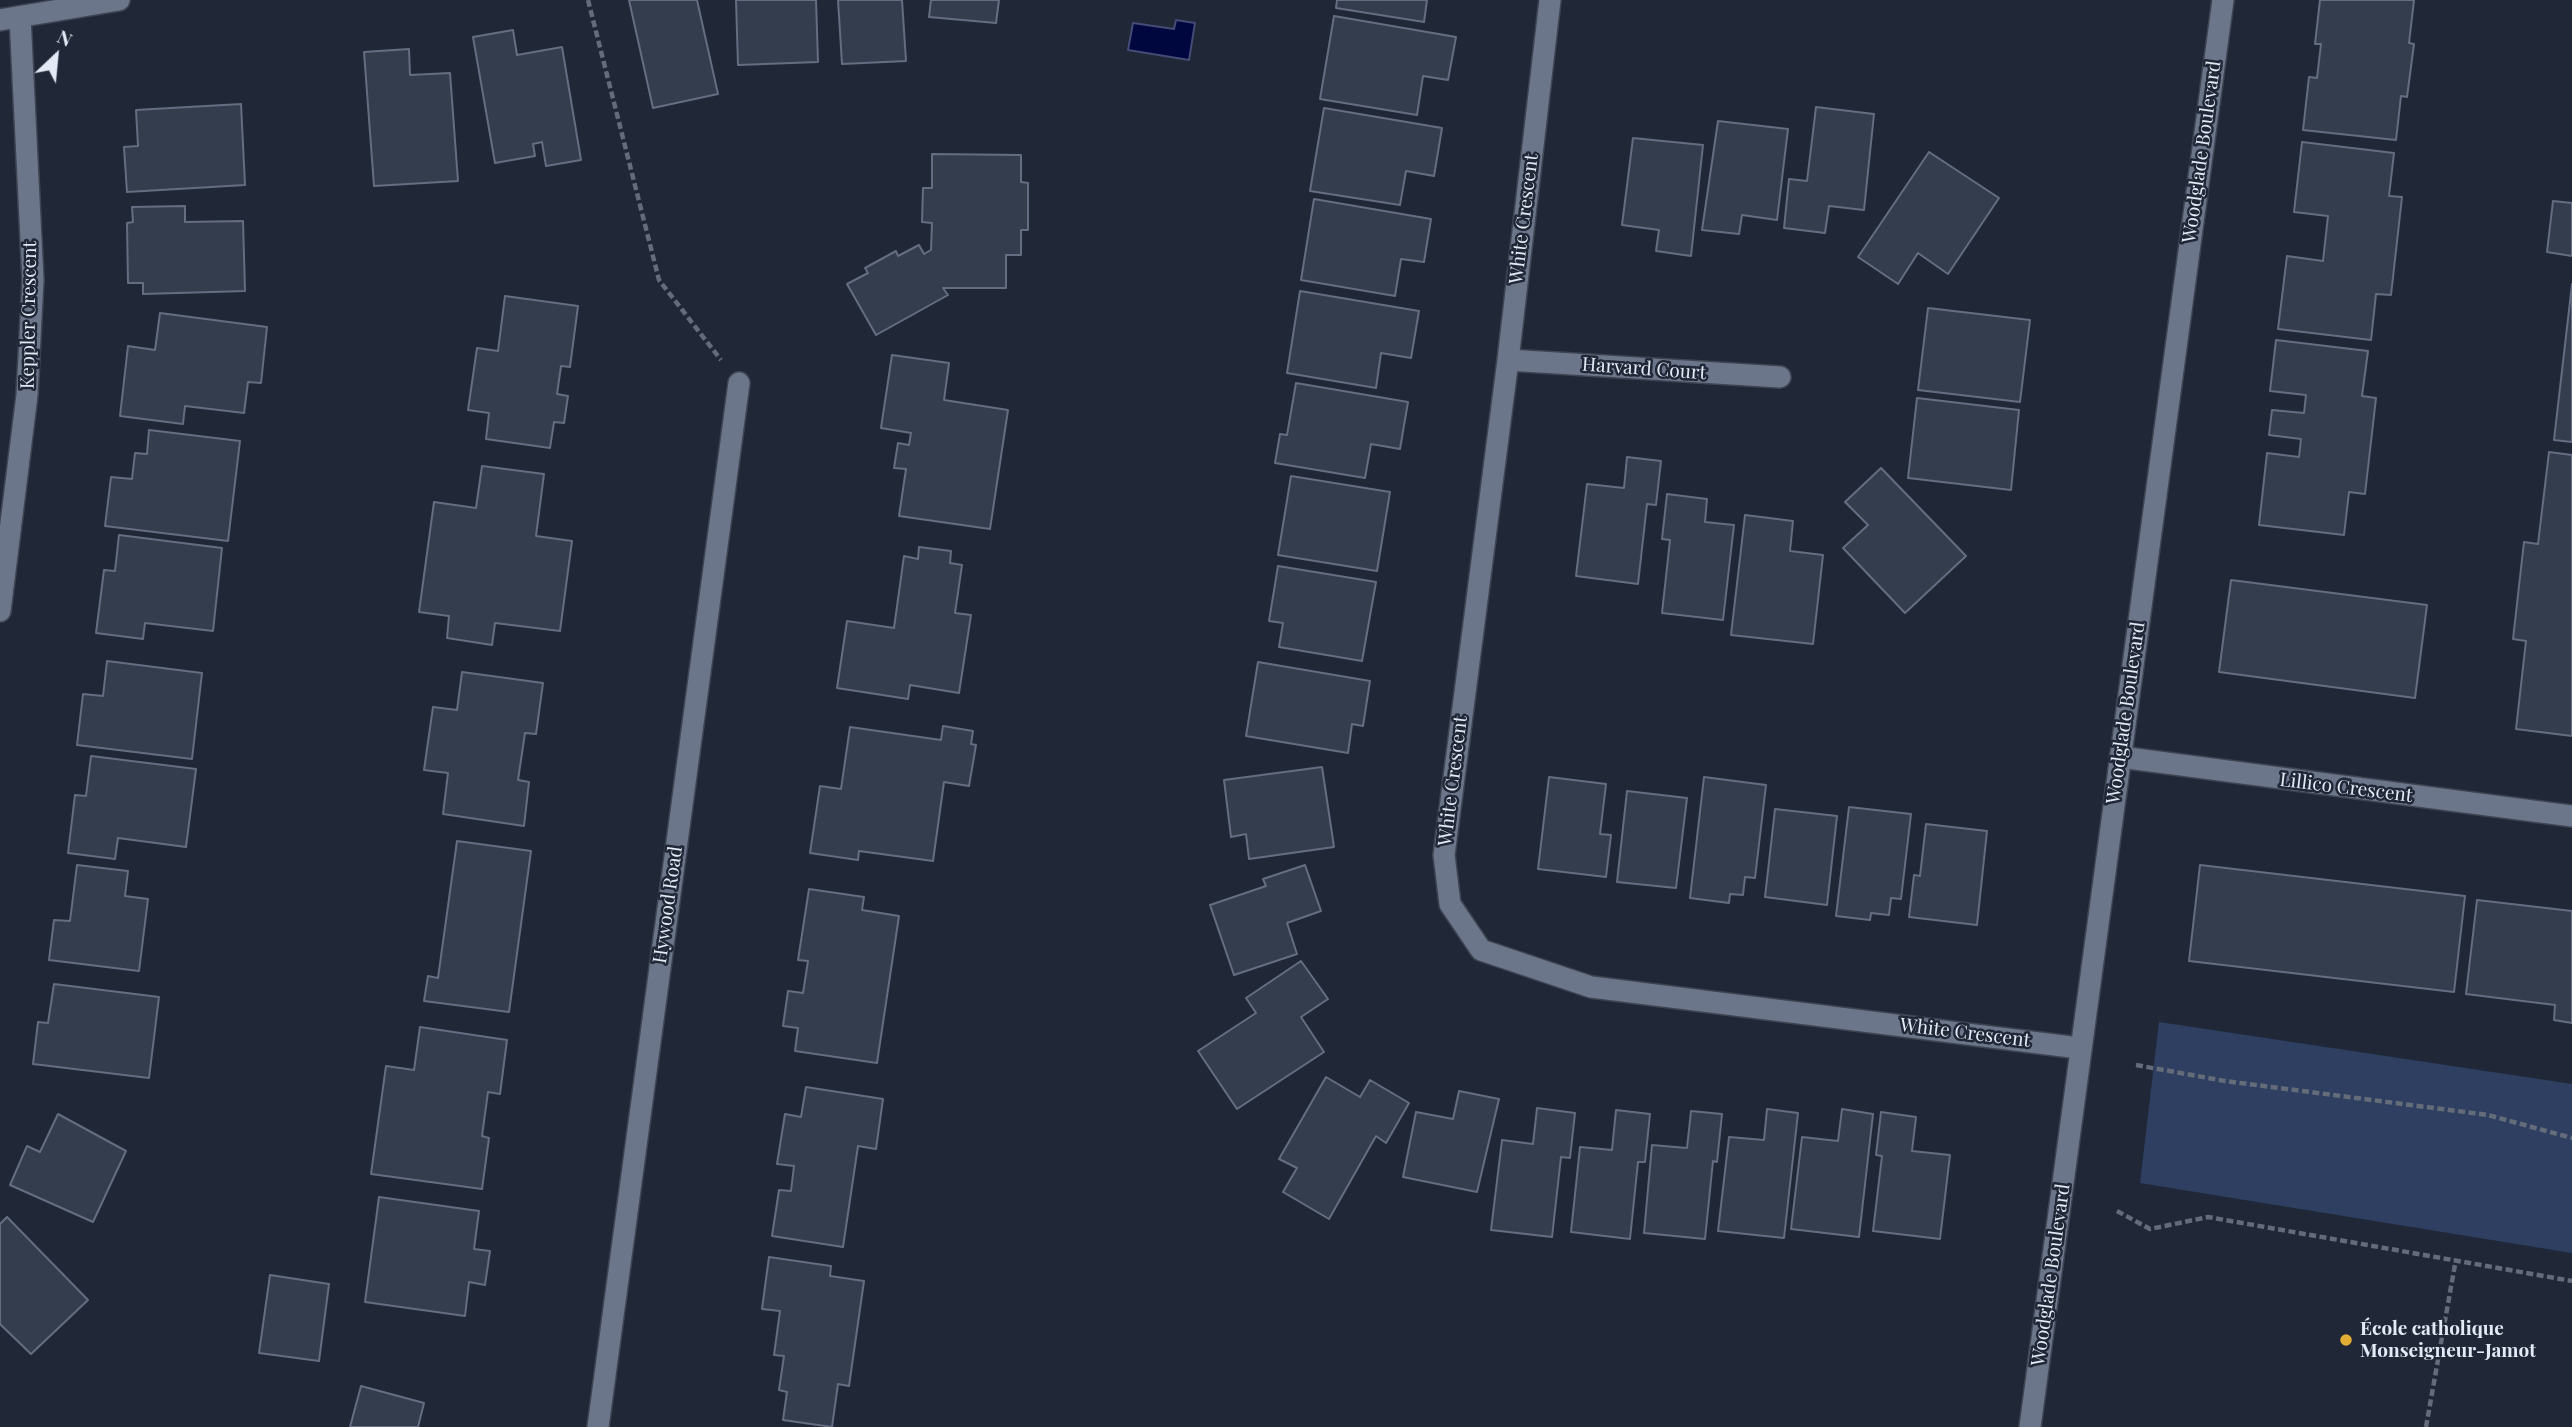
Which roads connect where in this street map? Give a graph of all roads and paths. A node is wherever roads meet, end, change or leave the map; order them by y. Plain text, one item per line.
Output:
1 (119, 0) edge
2 (588, 0) edge
3 (1550, 0) edge
4 (2223, 0) edge
5 (10, 19) edge
6 (1508, 360) junction
7 (1780, 377) dead end
8 (739, 383) joint
9 (0, 611) edge
10 (2120, 757) junction
11 (2572, 816) edge
12 (2079, 1048) junction
13 (2136, 1065) dead end
14 (2572, 1138) edge
15 (2117, 1211) dead end
16 (2456, 1259) junction
17 (2572, 1282) edge
18 (598, 1427) edge
19 (2030, 1427) edge
20 (2426, 1427) edge

1 - 5 street
2 - 8 path
3 - 6 street, White Crescent
4 - 10 street, Woodglade Boulevard
5 - 9 street, Keppler Crescent
6 - 7 street, Harvard Court
6 - 12 street, White Crescent
8 - 18 street, Hywood Road
10 - 11 street, Lillico Crescent
10 - 12 street, Woodglade Boulevard
12 - 19 street, Woodglade Boulevard
13 - 14 path
15 - 16 path
16 - 17 path
16 - 20 path

